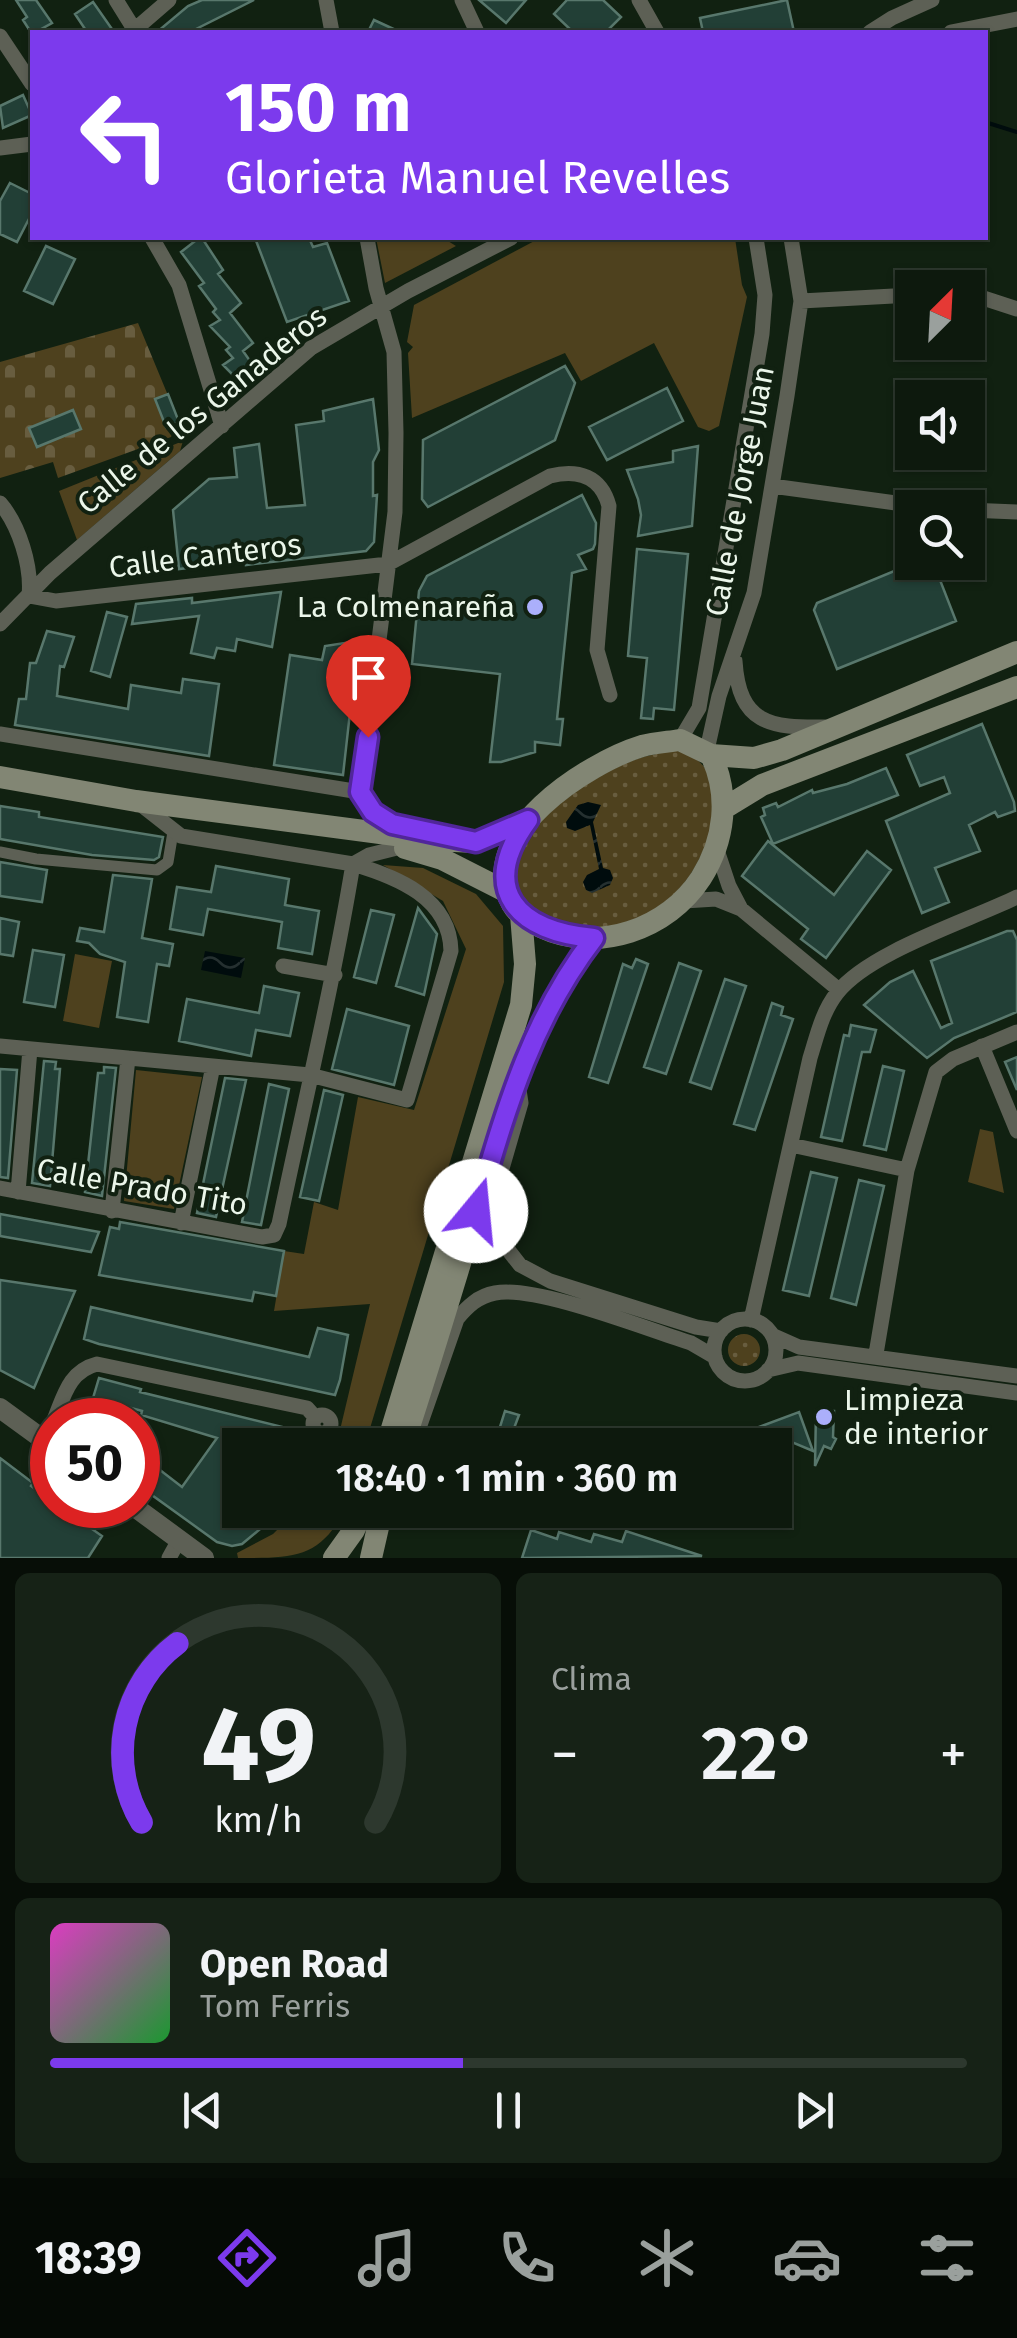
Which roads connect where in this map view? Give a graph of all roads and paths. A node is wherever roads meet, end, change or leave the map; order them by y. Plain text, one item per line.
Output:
1 (116, 0) edge
2 (169, 0) edge
3 (326, 0) edge
4 (462, 0) edge
5 (639, 0) edge
6 (932, 0) edge
7 (1017, 20) edge
8 (133, 30) edge
9 (135, 30) edge
10 (332, 30) edge
11 (476, 30) edge
12 (656, 30) edge
13 (873, 30) edge
14 (961, 30) edge
15 (0, 36) edge
16 (30, 81) edge
17 (30, 144) edge
18 (0, 148) edge
19 (153, 240) edge
20 (367, 240) edge
21 (507, 240) edge
22 (756, 240) edge
23 (792, 240) edge
24 (895, 296) edge
25 (985, 298) edge
26 (800, 301) junction
27 (382, 308) junction
28 (1017, 310) edge
29 (222, 426) junction
30 (772, 486) junction
31 (1, 503) edge
32 (895, 503) edge
33 (985, 511) edge
34 (1017, 512) edge
35 (388, 564) junction
36 (29, 596) junction
37 (0, 624) edge
38 (1017, 652) edge
39 (735, 655) junction
40 (1017, 686) edge
41 (610, 695) dead end
42 (834, 726) junction
43 (0, 734) edge
44 (680, 740) junction
45 (709, 753) junction
46 (0, 776) edge
47 (360, 792) junction
48 (136, 800) junction
49 (723, 809) junction
50 (528, 820) junction
51 (284, 822) junction
52 (173, 832) junction
53 (476, 842) junction
54 (401, 847) junction
55 (716, 847) junction
56 (0, 852) edge
57 (353, 864) junction
58 (507, 892) junction
59 (1017, 896) edge
60 (684, 901) junction
61 (742, 910) junction
62 (520, 915) junction
63 (594, 938) junction
64 (283, 966) dead end
65 (334, 975) junction
66 (838, 990) junction
67 (1017, 1032) edge
68 (0, 1046) edge
69 (982, 1046) junction
70 (30, 1049) junction
71 (128, 1058) junction
72 (213, 1066) junction
73 (310, 1075) junction
74 (518, 1078) junction
75 (1017, 1131) edge
76 (791, 1145) junction
77 (908, 1170) junction
78 (0, 1188) edge
79 (18, 1192) junction
80 (112, 1211) junction
81 (180, 1223) junction
82 (751, 1320) junction
83 (720, 1331) junction
84 (772, 1335) junction
85 (876, 1354) junction
86 (715, 1356) junction
87 (768, 1370) junction
88 (1017, 1376) edge
89 (1017, 1393) edge
90 (64, 1398) edge
91 (0, 1408) edge
92 (315, 1418) dead end
93 (30, 1423) edge
94 (392, 1428) edge
95 (409, 1428) edge
96 (419, 1428) edge
97 (154, 1528) edge
98 (355, 1528) edge
99 (378, 1528) edge
100 (174, 1549) edge
101 (204, 1558) edge
102 (334, 1558) edge
103 (370, 1558) edge

1 - 8 street
2 - 9 street
3 - 10 street
4 - 11 street
5 - 12 street
6 - 13 street
7 - 14 street
15 - 16 street
17 - 18 street
19 - 29 street
20 - 27 street
21 - 27 street, Calle de los Ganaderos
22 - 44 street, Calle de Jorge Juan
23 - 26 street, Calle de Jorge Juan
24 - 26 street
25 - 28 street
26 - 30 street, Calle de Jorge Juan
27 - 29 street, Calle de los Ganaderos
27 - 35 street
29 - 36 street, Calle de los Ganaderos
30 - 32 street
30 - 39 street, Calle de Jorge Juan
31 - 36 street
33 - 34 street
35 - 36 street, Calle Canteros
35 - 41 street
35 - 47 street
36 - 37 street, Calle de los Ganaderos
38 - 42 main road
39 - 42 street
39 - 45 street, Calle de Jorge Juan
40 - 49 main road
42 - 45 main road
43 - 47 street
44 - 45 main road
44 - 50 main road
45 - 49 main road
46 - 48 main road
47 - 53 street
48 - 51 main road
48 - 52 street
49 - 55 main road
50 - 53 main road
50 - 58 main road
51 - 53 main road
51 - 54 main road
52 - 56 street
52 - 57 street
54 - 57 street
54 - 58 main road
55 - 60 main road
55 - 61 street
57 - 65 street
57 - 73 street
58 - 62 main road
59 - 66 street
60 - 61 street
60 - 63 main road
61 - 66 street
62 - 63 main road
62 - 94 main road
63 - 74 main road
64 - 65 street
65 - 73 street
66 - 76 street
67 - 69 street
68 - 70 street
69 - 75 street
69 - 77 street
70 - 71 street
70 - 79 street
71 - 72 street
71 - 80 street
72 - 73 street
72 - 81 street
73 - 81 street, Calle Prado Tito
74 - 83 street
74 - 95 main road
76 - 77 street
76 - 82 street
77 - 85 street
78 - 79 street, Calle Prado Tito
79 - 80 street, Calle Prado Tito
80 - 81 street, Calle Prado Tito
82 - 83 street
82 - 84 street
83 - 86 street
84 - 85 street
84 - 87 street
85 - 88 street
86 - 87 street
86 - 96 street
87 - 89 street
90 - 92 street
91 - 93 street
97 - 100 street
98 - 102 main road
99 - 103 main road
100 - 101 street

